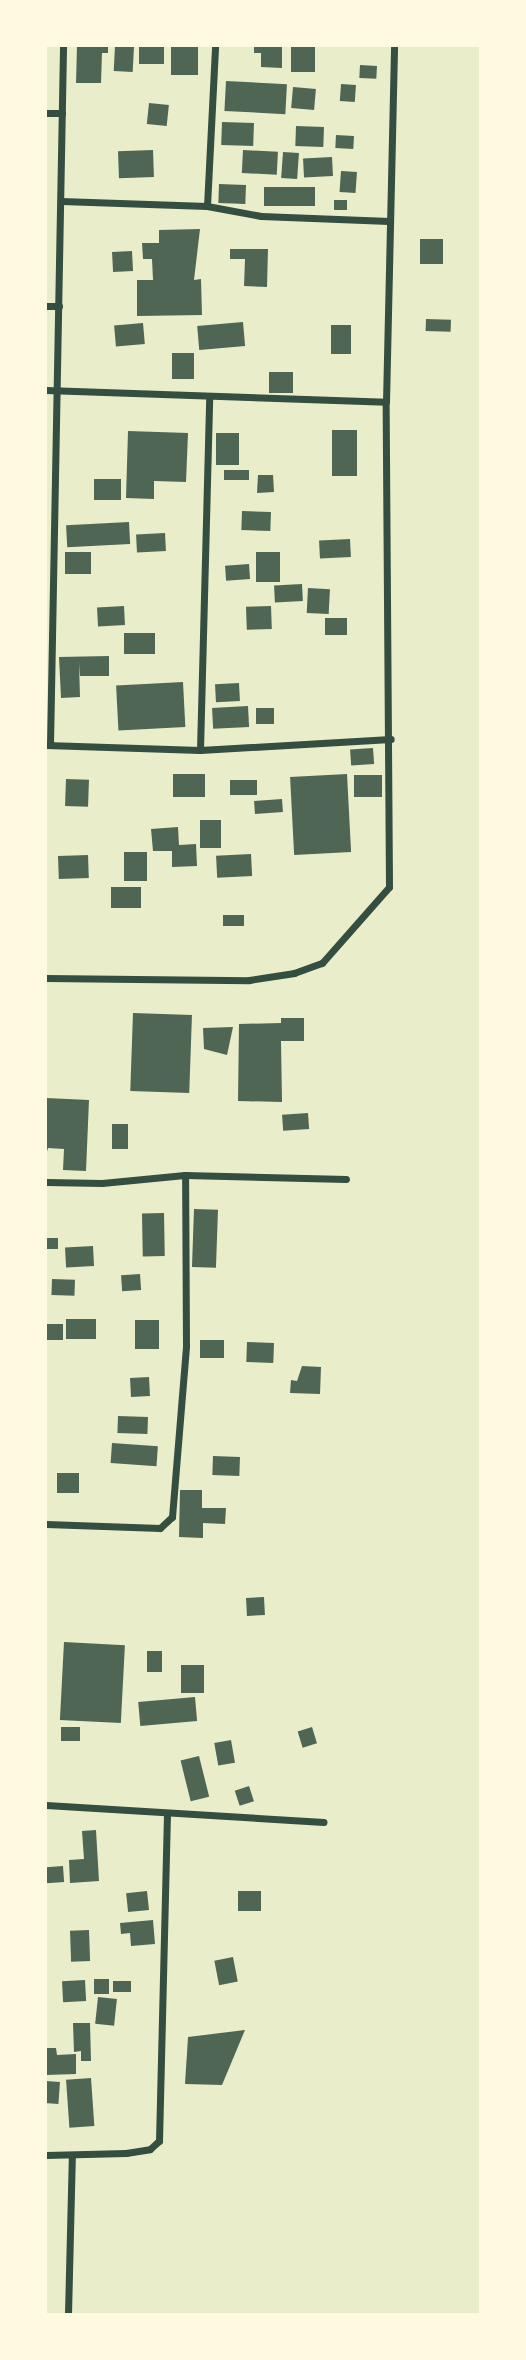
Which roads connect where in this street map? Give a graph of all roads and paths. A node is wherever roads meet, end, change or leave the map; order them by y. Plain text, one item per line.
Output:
1 (63, 46) edge
2 (215, 46) edge
3 (394, 46) edge
4 (46, 113) edge
5 (62, 113) junction
6 (61, 201) junction
7 (206, 206) junction
8 (389, 221) junction
9 (46, 306) edge
10 (59, 306) junction
11 (46, 390) edge
12 (58, 391) junction
13 (209, 399) junction
14 (386, 402) junction
15 (391, 738) junction
16 (48, 745) edge
17 (200, 750) junction
18 (46, 978) edge
19 (185, 1175) junction
20 (346, 1178) dead end
21 (46, 1182) edge
22 (46, 1524) edge
23 (46, 1805) edge
24 (167, 1814) junction
25 (323, 1822) dead end
26 (46, 2155) edge
27 (72, 2155) junction
28 (68, 2315) edge

1 - 5 street
2 - 7 street
3 - 8 street
4 - 5 street
5 - 6 street
6 - 7 street
6 - 10 street
7 - 8 street
8 - 14 street
9 - 10 street
10 - 12 street
11 - 12 street
12 - 13 street
12 - 16 street
13 - 14 street
13 - 17 street
14 - 15 street
15 - 17 street
15 - 18 street
16 - 17 street
19 - 20 street
19 - 21 street
19 - 22 street
23 - 24 street
24 - 25 street
24 - 27 street
26 - 27 street
27 - 28 street

